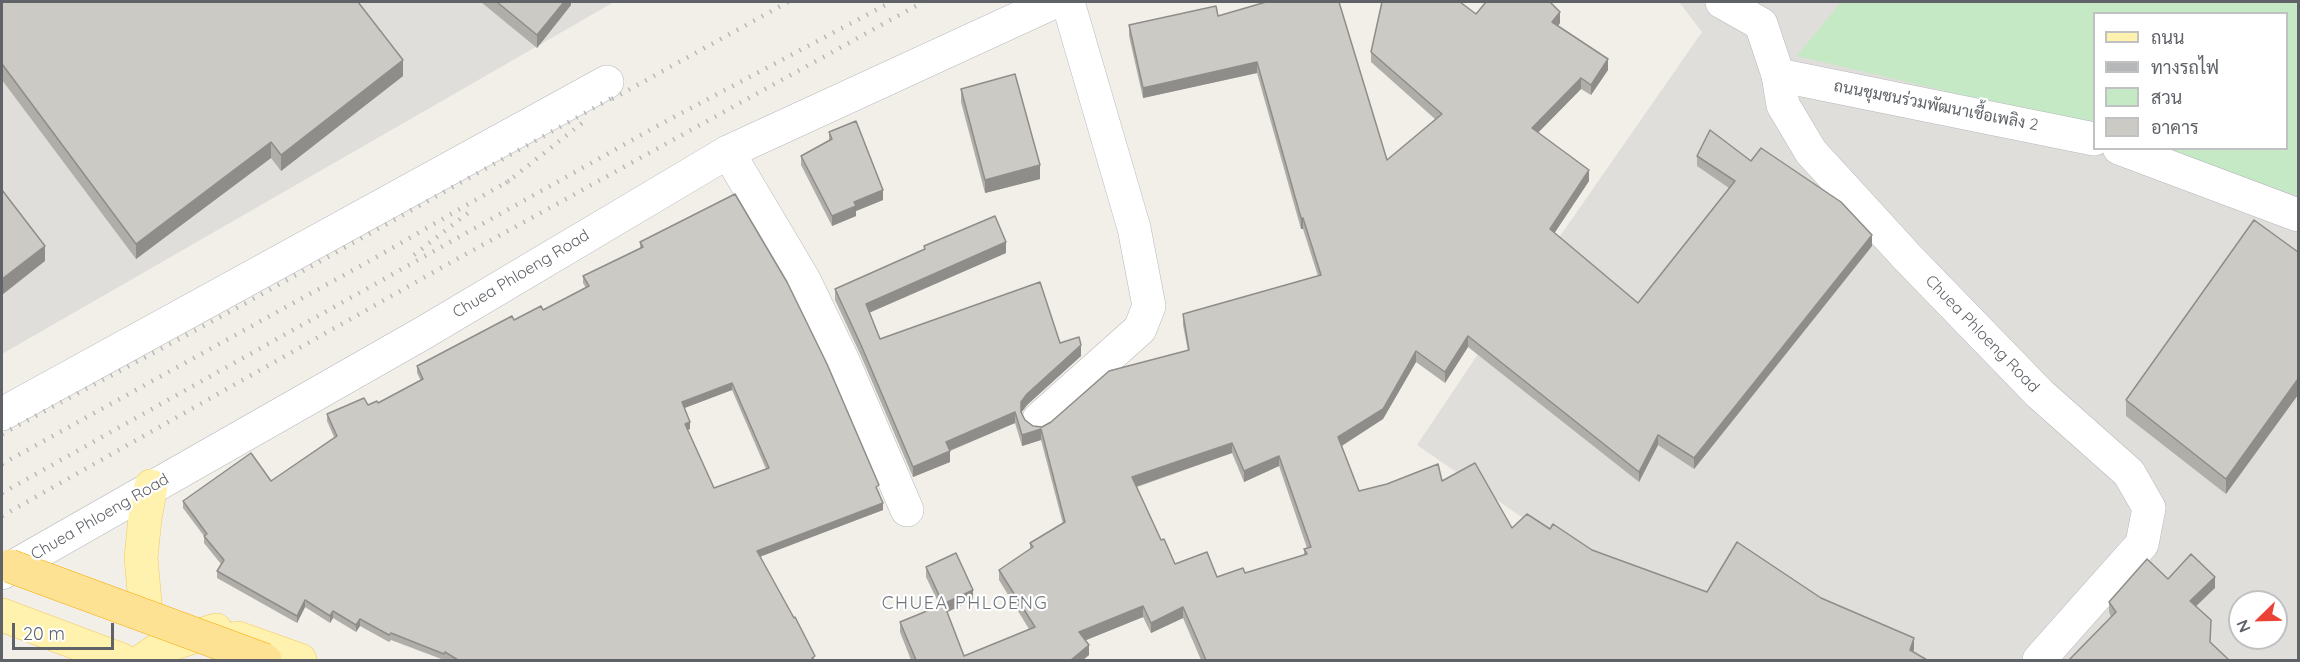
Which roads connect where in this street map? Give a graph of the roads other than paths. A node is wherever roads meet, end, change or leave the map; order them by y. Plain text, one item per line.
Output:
1 (1054, 2) edge
2 (1068, 2) edge
3 (1722, 2) edge
4 (1778, 75) junction
5 (607, 82) dead end
6 (2093, 139) edge
7 (2124, 150) edge
8 (728, 152) junction
9 (2298, 215) edge
10 (2, 414) edge
11 (1039, 420) dead end
12 (151, 486) junction
13 (907, 510) dead end
14 (14, 566) edge
15 (145, 602) junction
16 (2, 615) edge
17 (2, 628) edge
18 (218, 630) junction
19 (85, 660) edge
20 (122, 660) edge
21 (143, 660) edge
22 (265, 660) edge
23 (300, 660) edge
24 (2040, 660) edge

1 - 8 street, Chuea Phloeng Road
2 - 11 street
3 - 4 street, Chuea Phloeng Road
4 - 6 street, ถนนชุมชนร่วมพัฒนาเชื้อเพลิง 2
4 - 24 street, Chuea Phloeng Road
5 - 10 street
7 - 9 street
8 - 12 street, Chuea Phloeng Road
8 - 13 street
12 - 14 street, Chuea Phloeng Road
12 - 15 main road
14 - 15 main road
14 - 22 highway, bridge
15 - 18 main road
16 - 20 main road
17 - 19 main road
18 - 21 main road
18 - 23 main road

